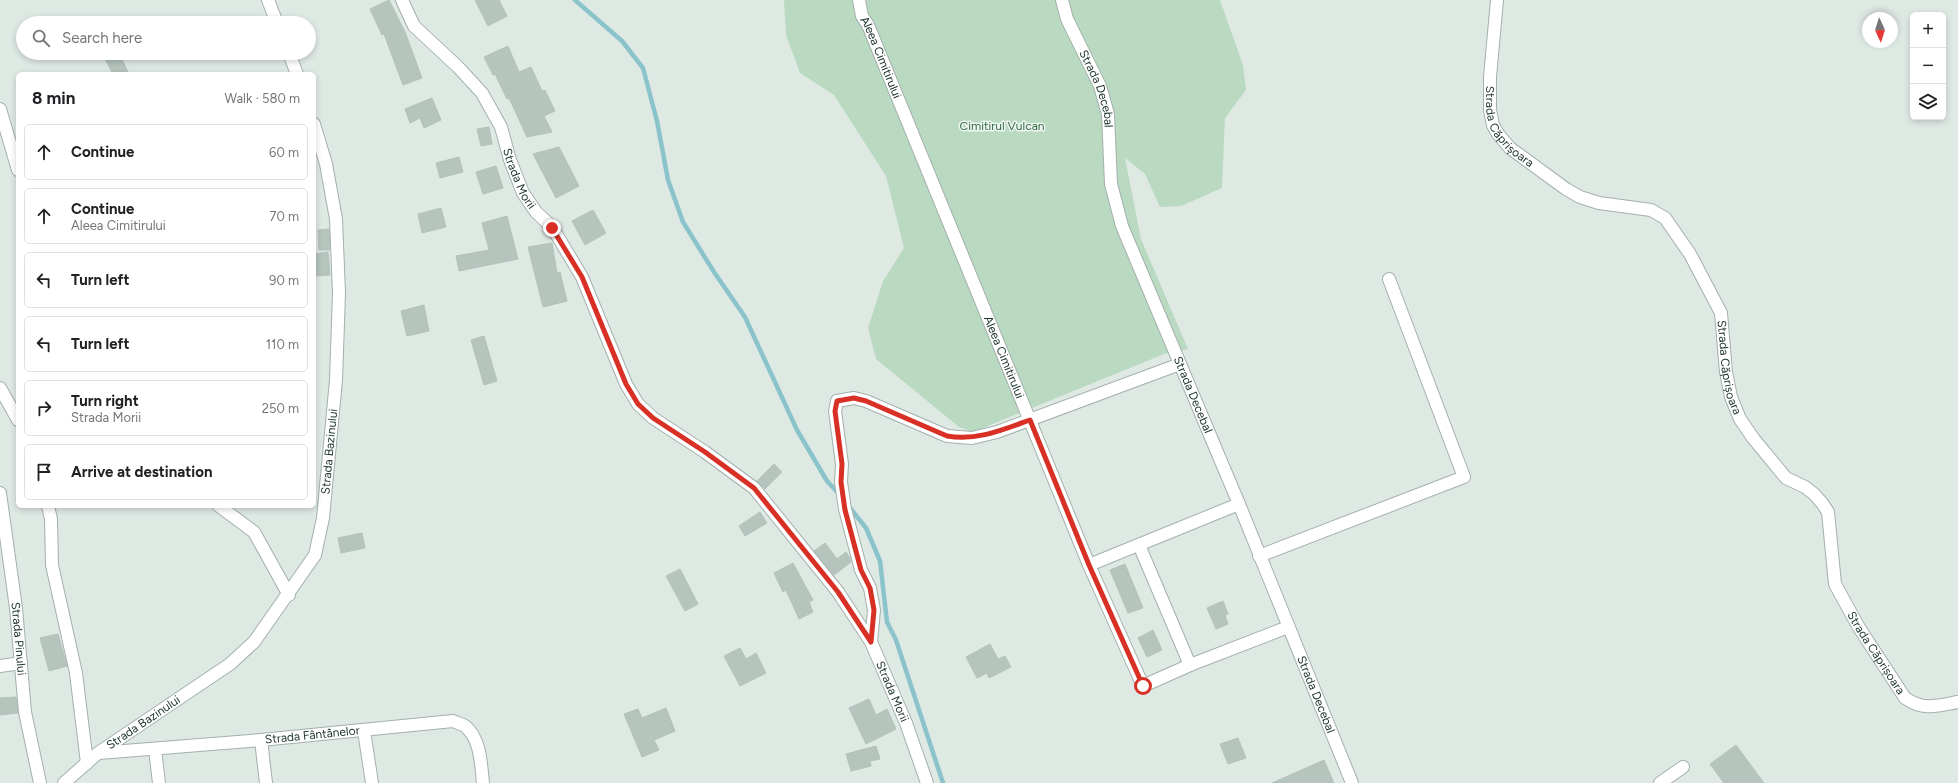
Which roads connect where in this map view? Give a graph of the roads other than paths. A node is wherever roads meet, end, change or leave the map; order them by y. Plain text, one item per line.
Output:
1 (268, 0) edge
2 (402, 0) edge
3 (859, 0) edge
4 (1062, 0) edge
5 (1497, 0) edge
6 (274, 16) edge
7 (292, 60) edge
8 (296, 72) edge
9 (0, 109) edge
10 (316, 131) edge
11 (16, 163) edge
12 (1389, 279) dead end
13 (1180, 364) junction
14 (0, 388) edge
15 (16, 416) edge
16 (1030, 420) junction
17 (0, 493) edge
18 (1239, 504) junction
19 (49, 508) edge
20 (222, 508) edge
21 (1139, 545) junction
22 (1259, 556) junction
23 (1089, 565) junction
24 (289, 595) junction
25 (1288, 627) junction
26 (871, 642) junction
27 (22, 664) junction
28 (1190, 665) junction
29 (0, 666) edge
30 (1958, 702) edge
31 (364, 731) junction
32 (261, 740) junction
33 (155, 749) junction
34 (98, 753) junction
35 (87, 763) junction
36 (1683, 767) dead end
37 (40, 783) edge
38 (64, 783) edge
39 (159, 783) edge
40 (266, 783) edge
41 (372, 783) edge
42 (483, 783) edge
43 (927, 783) edge
44 (1352, 783) edge
45 (1660, 783) edge

1 - 6 street
2 - 26 street, Strada Morii
3 - 16 street, Aleea Cimitirului
4 - 13 street, Strada Decebal
5 - 30 street, Strada Căprișoara
7 - 8 street
9 - 11 street
10 - 24 street, Strada Bazinului
12 - 22 street
13 - 16 street
13 - 18 street, Strada Decebal
14 - 15 street
16 - 23 street, Aleea Cimitirului
16 - 26 street
17 - 27 street, Strada Pinului
18 - 21 street
18 - 22 street, Strada Decebal
19 - 35 street
20 - 24 street
21 - 23 street
21 - 28 street
22 - 25 street, Strada Decebal
23 - 28 street, Aleea Cimitirului
24 - 34 street, Strada Bazinului
25 - 28 street
25 - 44 street, Strada Decebal
26 - 43 street, Strada Morii
27 - 29 street
27 - 37 street, Strada Pinului
31 - 32 street, Strada Fântânelor
31 - 41 street
31 - 42 street, Strada Fântânelor
32 - 33 street, Strada Fântânelor
32 - 40 street
33 - 34 street, Strada Fântânelor
33 - 39 street
34 - 35 street, Strada Bazinului
35 - 38 street, Strada Bazinului
36 - 45 street

